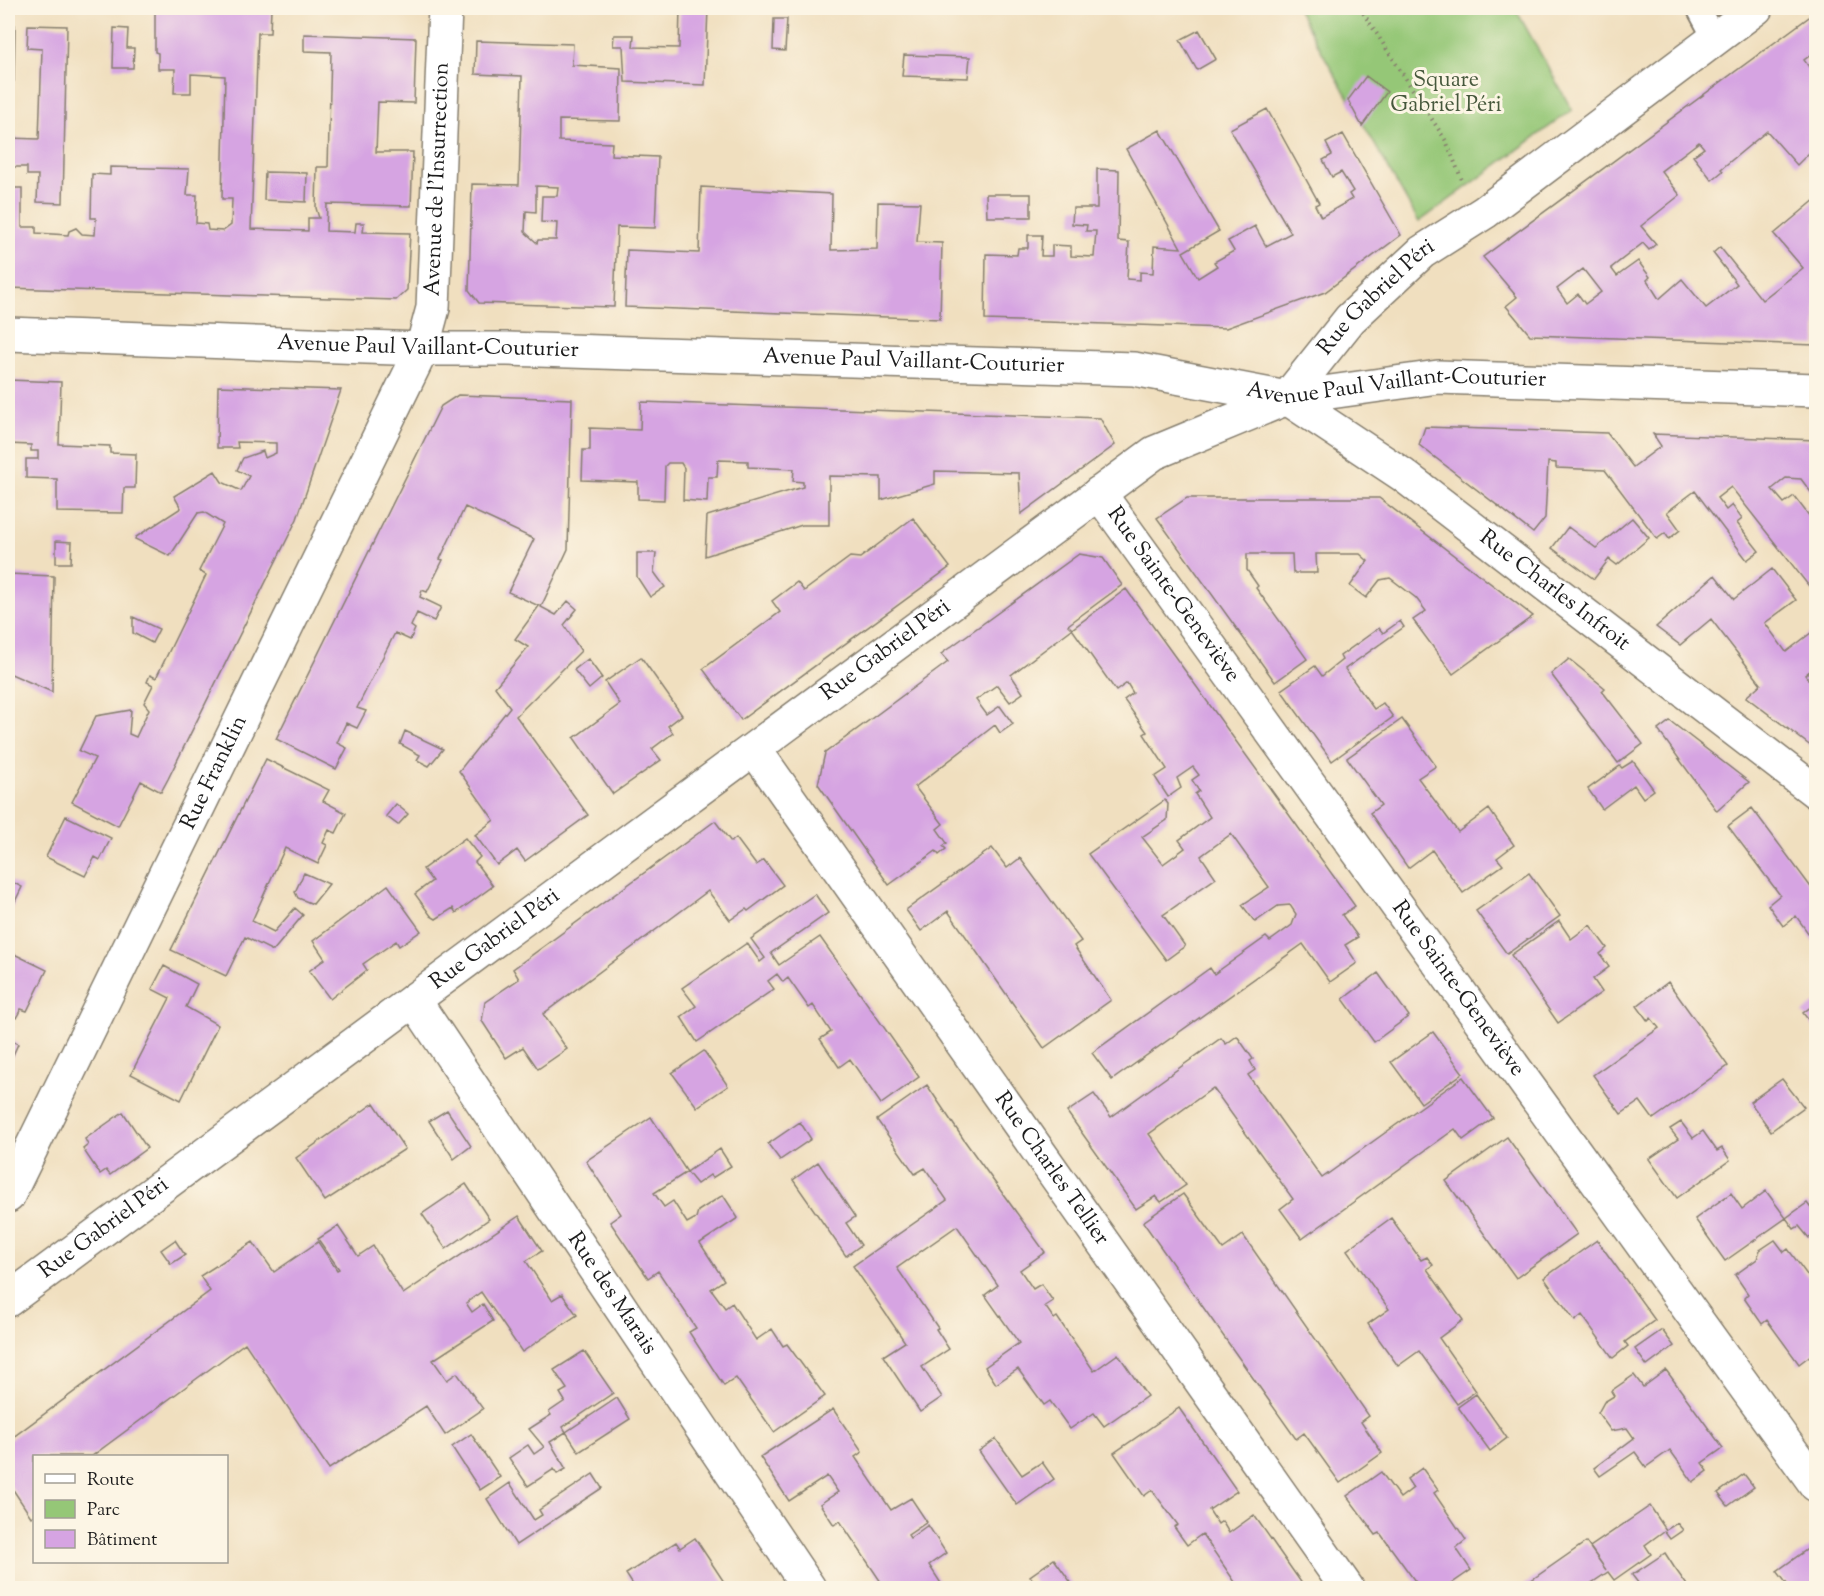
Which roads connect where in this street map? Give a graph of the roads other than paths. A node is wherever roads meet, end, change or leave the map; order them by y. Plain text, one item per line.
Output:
1 (445, 8) edge
2 (1698, 8) edge
3 (1756, 8) edge
4 (1714, 38) junction
5 (8, 334) edge
6 (422, 349) junction
7 (1816, 390) edge
8 (1287, 398) junction
9 (1099, 493) junction
10 (755, 750) junction
11 (1816, 792) edge
12 (414, 1000) junction
13 (8, 1196) edge
14 (10, 1293) edge
15 (1816, 1485) edge
16 (809, 1588) edge
17 (1347, 1588) edge

1 - 6 street, Avenue de l'Insurrection
2 - 4 lane
3 - 4 street, Rue Gabriel Péri
4 - 8 street, Rue Gabriel Péri
5 - 6 street, Avenue Paul Vaillant-Couturier
6 - 8 street, Avenue Paul Vaillant-Couturier
6 - 13 street, Rue Franklin
7 - 8 street, Avenue Paul Vaillant-Couturier
8 - 9 street, Rue Gabriel Péri
8 - 11 street, Rue Charles Infroit
9 - 10 street, Rue Gabriel Péri
9 - 15 street, Rue Sainte-Geneviève
10 - 12 street, Rue Gabriel Péri
10 - 17 street, Rue Charles Tellier
12 - 14 street, Rue Gabriel Péri
12 - 16 street, Rue des Marais

